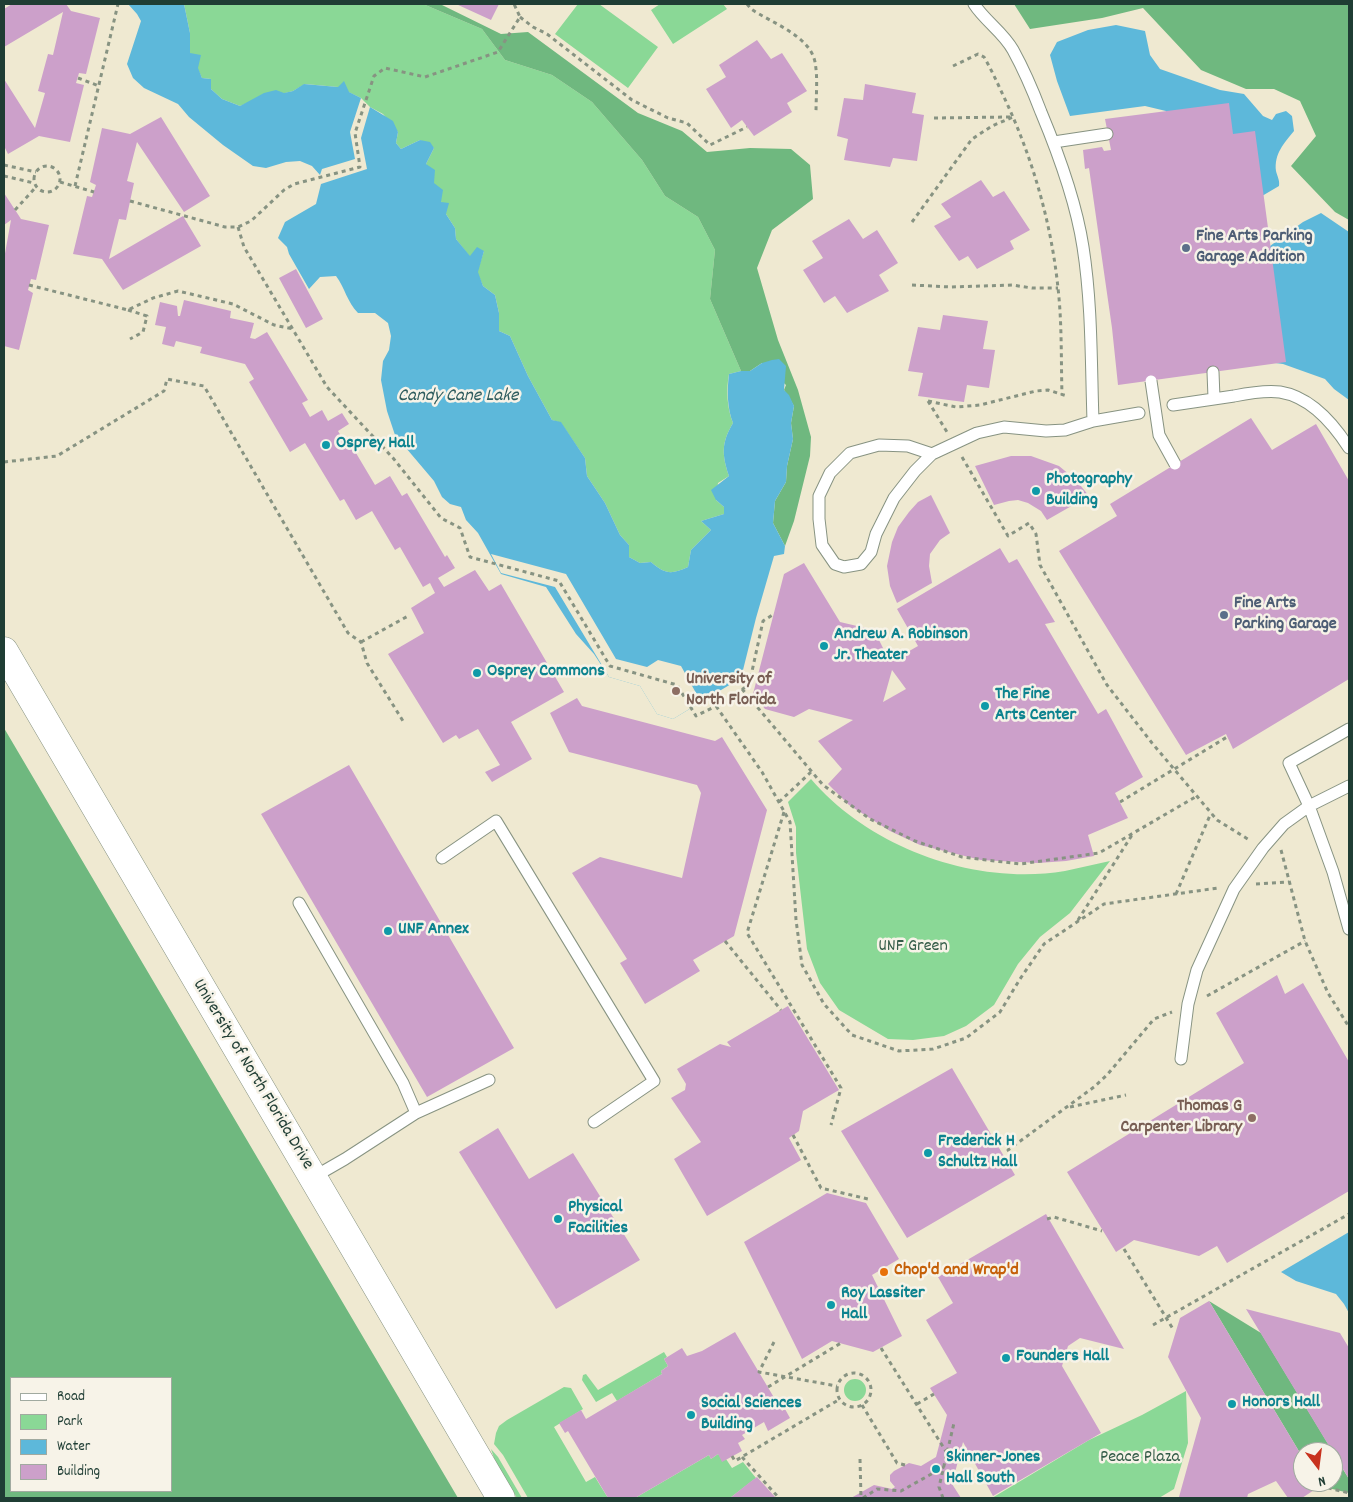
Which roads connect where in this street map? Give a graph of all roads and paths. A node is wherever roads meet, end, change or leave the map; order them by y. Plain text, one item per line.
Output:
1 (118, 4) edge
2 (514, 4) edge
3 (747, 4) edge
4 (974, 4) edge
5 (520, 16) junction
6 (953, 66) dead end
7 (78, 78) dead end
8 (99, 86) junction
9 (816, 112) dead end
10 (1014, 117) junction
11 (934, 118) dead end
12 (747, 127) dead end
13 (1107, 134) dead end
14 (1054, 142) junction
15 (4, 164) edge
16 (36, 172) junction
17 (4, 176) edge
18 (60, 182) junction
19 (35, 185) junction
20 (75, 186) junction
21 (94, 192) dead end
22 (130, 201) dead end
23 (15, 210) dead end
24 (912, 222) dead end
25 (238, 228) junction
26 (912, 285) dead end
27 (29, 286) dead end
28 (1058, 288) junction
29 (128, 310) junction
30 (293, 329) junction
31 (130, 339) dead end
32 (1213, 372) dead end
33 (1151, 381) dead end
34 (1062, 394) junction
35 (1067, 396) dead end
36 (1214, 398) junction
37 (1173, 405) dead end
38 (1139, 413) dead end
39 (1093, 422) junction
40 (954, 444) junction
41 (1349, 448) edge
42 (932, 454) junction
43 (4, 462) edge
44 (1175, 464) dead end
45 (774, 614) dead end
46 (408, 616) dead end
47 (361, 642) junction
48 (4, 652) edge
49 (742, 689) junction
50 (716, 706) junction
51 (403, 722) dead end
52 (1349, 729) edge
53 (1227, 737) dead end
54 (811, 772) junction
55 (1349, 786) edge
56 (1197, 796) junction
57 (779, 802) junction
58 (1120, 802) dead end
59 (1309, 806) junction
60 (784, 811) junction
61 (1211, 813) junction
62 (1132, 834) junction
63 (1263, 848) junction
64 (442, 858) dead end
65 (1289, 882) junction
66 (1237, 885) junction
67 (1176, 894) junction
68 (299, 903) dead end
69 (1076, 922) junction
70 (1349, 929) edge
71 (725, 941) dead end
72 (1305, 941) junction
73 (1188, 1004) junction
74 (780, 1010) dead end
75 (1349, 1027) edge
76 (1181, 1059) dead end
77 (489, 1080) dead end
78 (1126, 1095) dead end
79 (1068, 1107) junction
80 (416, 1113) junction
81 (594, 1122) dead end
82 (831, 1125) dead end
83 (792, 1135) dead end
84 (1017, 1165) dead end
85 (312, 1178) junction
86 (868, 1199) dead end
87 (1349, 1214) edge
88 (1047, 1219) dead end
89 (1102, 1231) dead end
90 (1124, 1249) dead end
91 (1153, 1326) dead end
92 (1173, 1329) dead end
93 (774, 1342) dead end
94 (842, 1343) dead end
95 (881, 1348) dead end
96 (837, 1386) junction
97 (768, 1387) dead end
98 (934, 1394) dead end
99 (840, 1399) junction
100 (917, 1404) junction
101 (862, 1405) junction
102 (954, 1423) dead end
103 (947, 1452) junction
104 (732, 1456) dead end
105 (742, 1457) junction
106 (860, 1459) dead end
107 (905, 1465) dead end
108 (944, 1466) junction
109 (501, 1498) edge
110 (779, 1498) edge
111 (862, 1498) edge
112 (943, 1498) edge

1 - 8 path
2 - 5 path
3 - 9 path
4 - 14 lane
5 - 12 path
5 - 25 path
6 - 10 path
7 - 8 path
8 - 20 path
10 - 11 path
10 - 24 path
10 - 28 path
13 - 14 lane
14 - 39 lane
15 - 16 path
16 - 18 path
16 - 19 path
17 - 19 path
18 - 19 path
18 - 20 path
19 - 23 path
20 - 21 path
22 - 25 path
25 - 30 path
26 - 28 path
27 - 29 path
28 - 34 path
29 - 30 path
29 - 31 path
30 - 50 path
32 - 36 lane
33 - 44 lane, bridge
34 - 35 path
34 - 40 path
36 - 37 lane
36 - 41 lane
38 - 39 lane
39 - 40 lane
40 - 42 lane
40 - 56 path
42 - 42 lane
43 - 47 path
45 - 49 path
46 - 47 path
47 - 51 path
48 - 85 street, University of North Florida Drive
49 - 50 path
49 - 54 path
50 - 57 path
52 - 59 lane
53 - 58 path, bridge
54 - 57 path
54 - 62 path
55 - 59 lane
56 - 61 path
56 - 62 path
57 - 60 path
59 - 63 lane
59 - 70 lane
60 - 69 path
60 - 82 path
61 - 63 path
61 - 67 path
62 - 69 path
63 - 65 path
63 - 66 lane
64 - 81 lane
65 - 66 path
65 - 72 path
66 - 67 path
66 - 73 lane
67 - 69 path
68 - 80 lane
71 - 74 path
72 - 73 path
72 - 75 path
73 - 76 lane
73 - 79 path
77 - 80 lane
78 - 79 path
79 - 84 path
80 - 85 lane
83 - 86 path
85 - 109 street, University of North Florida Drive
87 - 91 path
88 - 89 path
90 - 92 path, bridge
93 - 96 path
94 - 97 path, bridge
95 - 100 path
96 - 99 path
96 - 101 path
98 - 100 path
99 - 101 path
99 - 105 path
100 - 103 path
101 - 107 path
102 - 103 path
103 - 108 path
104 - 105 path
105 - 110 path
106 - 111 path
108 - 111 path
108 - 112 path

